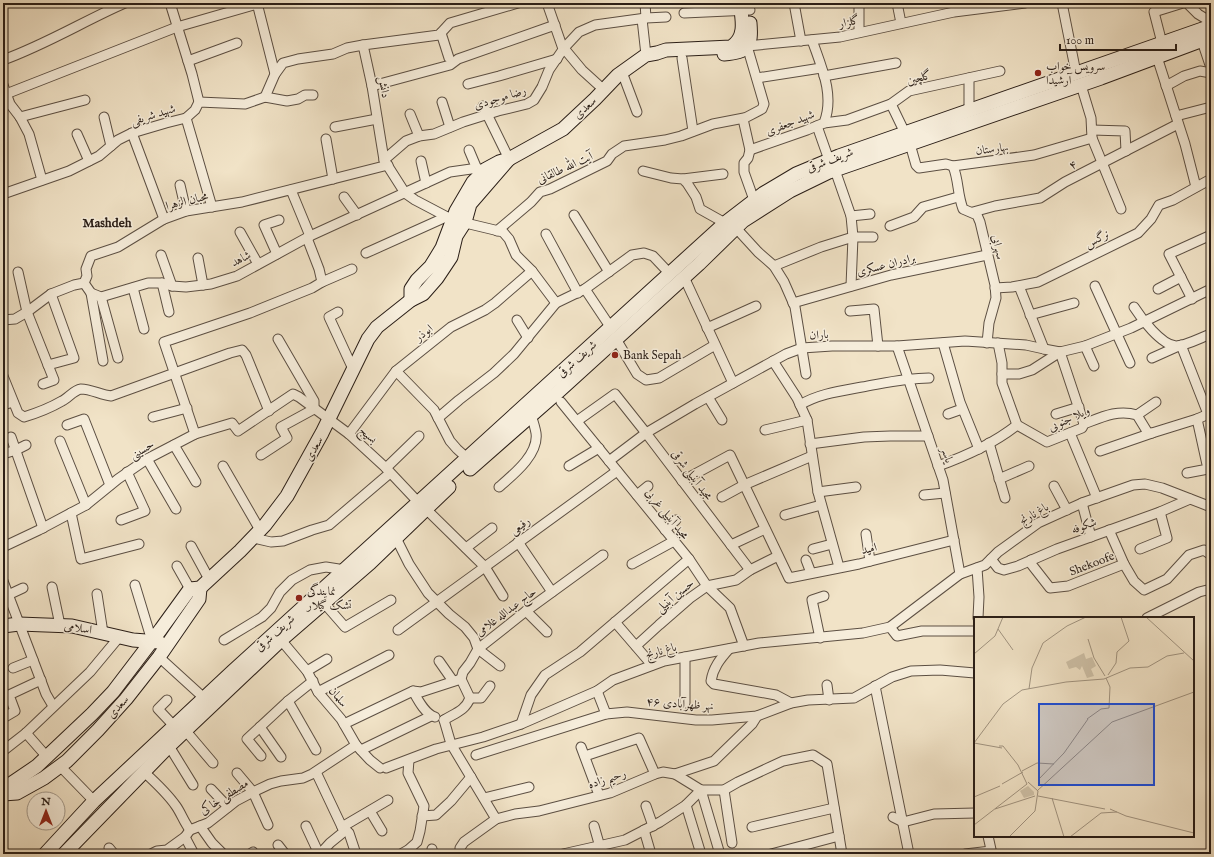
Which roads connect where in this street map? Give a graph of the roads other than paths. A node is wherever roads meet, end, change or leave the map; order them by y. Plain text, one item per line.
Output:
1 (125, 3) edge
2 (170, 3) edge
3 (257, 3) edge
4 (518, 3) edge
5 (547, 3) edge
6 (645, 3) edge
7 (794, 3) edge
8 (859, 3) edge
9 (897, 3) edge
10 (951, 3) edge
11 (1024, 3) edge
12 (1062, 3) edge
13 (1183, 3) edge
14 (1187, 3) edge
15 (1014, 4) edge
16 (745, 7) edge
17 (684, 12) dead end
18 (954, 12) junction
19 (666, 17) dead end
20 (644, 18) junction
21 (1211, 22) edge
22 (901, 23) junction
23 (555, 25) junction
24 (1211, 26) edge
25 (177, 27) junction
26 (859, 32) junction
27 (441, 33) junction
28 (812, 40) junction
29 (801, 41) junction
30 (1207, 41) edge
31 (237, 43) dead end
32 (1162, 43) junction
33 (363, 45) junction
34 (743, 45) junction
35 (564, 48) junction
36 (652, 54) junction
37 (1157, 57) junction
38 (449, 58) dead end
39 (682, 58) junction
40 (557, 59) junction
41 (3, 60) edge
42 (188, 61) junction
43 (896, 63) dead end
44 (1211, 68) edge
45 (1000, 71) dead end
46 (622, 72) junction
47 (822, 72) junction
48 (1211, 73) edge
49 (275, 74) junction
50 (758, 78) junction
51 (969, 78) junction
52 (1078, 79) junction
53 (468, 84) dead end
54 (3, 85) edge
55 (372, 86) junction
56 (1166, 86) junction
57 (604, 90) junction
58 (6, 94) junction
59 (313, 95) dead end
60 (265, 98) junction
61 (85, 100) dead end
62 (198, 102) junction
63 (442, 102) dead end
64 (891, 104) junction
65 (6, 106) edge
66 (1000, 107) junction
67 (1211, 107) edge
68 (484, 111) junction
69 (969, 111) junction
70 (637, 112) dead end
71 (410, 114) dead end
72 (20, 117) junction
73 (104, 117) dead end
74 (186, 118) junction
75 (744, 118) junction
76 (377, 120) junction
77 (1177, 120) junction
78 (821, 124) junction
79 (450, 127) junction
80 (334, 128) dead end
81 (694, 131) junction
82 (132, 133) junction
83 (77, 134) dead end
84 (1092, 134) junction
85 (420, 136) junction
86 (326, 139) dead end
87 (908, 139) junction
88 (111, 146) junction
89 (469, 150) dead end
90 (750, 150) junction
91 (1126, 151) junction
92 (509, 159) junction
93 (89, 161) junction
94 (421, 161) dead end
95 (386, 162) junction
96 (1102, 163) junction
97 (832, 165) junction
98 (953, 166) junction
99 (481, 169) junction
100 (643, 171) dead end
101 (723, 174) dead end
102 (333, 179) junction
103 (683, 179) junction
104 (1211, 179) edge
105 (42, 180) junction
106 (426, 183) junction
107 (180, 185) dead end
108 (1196, 187) junction
109 (291, 190) junction
110 (405, 193) junction
111 (3, 194) edge
112 (344, 197) dead end
113 (958, 197) junction
114 (754, 200) junction
115 (212, 207) junction
116 (1120, 209) dead end
117 (186, 211) junction
118 (973, 212) junction
119 (870, 214) dead end
120 (357, 215) junction
121 (574, 215) dead end
122 (851, 216) junction
123 (164, 219) junction
124 (278, 220) dead end
125 (455, 220) junction
126 (731, 226) junction
127 (890, 226) dead end
128 (497, 231) junction
129 (240, 232) dead end
130 (546, 234) dead end
131 (1211, 235) edge
132 (309, 237) junction
133 (853, 237) junction
134 (873, 237) dead end
135 (366, 253) dead end
136 (277, 254) junction
137 (161, 255) dead end
138 (987, 255) junction
139 (198, 258) dead end
140 (258, 264) junction
141 (774, 266) junction
142 (352, 269) dead end
143 (532, 271) junction
144 (18, 272) dead end
145 (609, 272) junction
146 (670, 274) junction
147 (684, 277) junction
148 (1181, 277) junction
149 (84, 282) junction
150 (322, 282) junction
151 (162, 283) junction
152 (203, 285) junction
153 (172, 286) junction
154 (851, 286) junction
155 (1019, 286) junction
156 (1095, 286) dead end
157 (133, 288) junction
158 (995, 288) junction
159 (1158, 290) dead end
160 (1211, 290) edge
161 (582, 291) junction
162 (91, 293) junction
163 (51, 294) junction
164 (101, 297) junction
165 (1192, 299) junction
166 (556, 303) junction
167 (793, 303) junction
168 (1074, 303) dead end
169 (756, 306) dead end
170 (1134, 307) dead end
171 (850, 311) dead end
172 (27, 312) junction
173 (168, 312) dead end
174 (338, 312) dead end
175 (1030, 315) junction
176 (3, 320) edge
177 (517, 320) dead end
178 (1144, 322) junction
179 (707, 328) junction
180 (144, 329) dead end
181 (1116, 333) junction
182 (613, 334) junction
183 (1211, 334) edge
184 (528, 338) junction
185 (278, 339) dead end
186 (943, 343) junction
187 (987, 343) junction
188 (998, 343) junction
189 (715, 345) junction
190 (1181, 345) junction
191 (878, 346) junction
192 (897, 346) junction
193 (1085, 346) junction
194 (802, 348) junction
195 (1044, 349) junction
196 (1060, 352) junction
197 (592, 353) junction
198 (118, 358) dead end
199 (1152, 358) dead end
200 (103, 361) dead end
201 (773, 361) junction
202 (1130, 363) dead end
203 (48, 365) junction
204 (1094, 366) dead end
205 (353, 369) junction
206 (396, 371) junction
207 (175, 373) junction
208 (806, 374) dead end
209 (1002, 374) junction
210 (3, 376) edge
211 (908, 378) junction
212 (929, 378) dead end
213 (733, 383) junction
214 (43, 384) dead end
215 (293, 394) joint
216 (708, 397) junction
217 (14, 402) junction
218 (561, 402) dead end
219 (1156, 402) dead end
220 (3, 405) edge
221 (800, 405) junction
222 (1079, 407) junction
223 (187, 408) junction
224 (314, 409) junction
225 (962, 409) junction
226 (269, 411) junction
227 (948, 414) dead end
228 (1056, 414) dead end
229 (1209, 414) edge
230 (531, 415) junction
231 (1137, 415) junction
232 (153, 417) dead end
233 (438, 418) junction
234 (1197, 419) junction
235 (329, 420) junction
236 (722, 420) dead end
237 (807, 420) junction
238 (577, 421) junction
239 (1084, 424) junction
240 (67, 425) dead end
241 (1017, 426) junction
242 (765, 430) dead end
243 (1070, 433) junction
244 (1152, 433) junction
245 (196, 434) junction
246 (349, 434) junction
247 (646, 434) junction
248 (1211, 435) edge
249 (419, 436) dead end
250 (928, 436) junction
251 (11, 437) dead end
252 (1201, 438) junction
253 (60, 441) dead end
254 (989, 443) junction
255 (810, 444) junction
256 (26, 445) dead end
257 (174, 445) junction
258 (599, 448) junction
259 (979, 449) junction
260 (16, 450) junction
261 (1100, 451) dead end
262 (3, 454) edge
263 (261, 455) dead end
264 (812, 456) junction
265 (468, 458) junction
266 (146, 459) junction
267 (609, 461) junction
268 (223, 466) dead end
269 (569, 466) dead end
270 (938, 466) junction
271 (1029, 466) dead end
272 (388, 470) junction
273 (618, 471) junction
274 (127, 472) junction
275 (1187, 473) dead end
276 (999, 479) junction
277 (682, 481) junction
278 (196, 482) dead end
279 (110, 485) junction
280 (744, 485) junction
281 (648, 486) dead end
282 (1054, 486) dead end
283 (499, 487) dead end
284 (856, 487) dead end
285 (818, 492) junction
286 (945, 493) junction
287 (637, 495) junction
288 (924, 495) dead end
289 (722, 497) dead end
290 (1005, 498) dead end
291 (1097, 498) junction
292 (1190, 499) junction
293 (1082, 503) junction
294 (86, 505) junction
295 (821, 505) junction
296 (423, 506) junction
297 (1211, 507) edge
298 (176, 509) dead end
299 (1067, 510) junction
300 (1160, 512) junction
301 (70, 513) junction
302 (785, 515) dead end
303 (121, 520) dead end
304 (676, 520) dead end
305 (43, 528) junction
306 (492, 528) dead end
307 (765, 529) junction
308 (665, 530) junction
309 (1110, 530) junction
310 (256, 534) junction
311 (866, 534) dead end
312 (1090, 537) junction
313 (396, 538) junction
314 (954, 540) junction
315 (674, 541) junction
316 (518, 542) junction
317 (139, 544) dead end
318 (832, 544) junction
319 (731, 545) junction
320 (191, 546) dead end
321 (3, 547) edge
322 (466, 548) junction
323 (813, 549) dead end
324 (1140, 549) dead end
325 (603, 555) dead end
326 (1211, 555) edge
327 (778, 556) junction
328 (689, 559) junction
329 (991, 559) junction
330 (806, 560) dead end
331 (1031, 560) junction
332 (870, 561) junction
333 (632, 564) dead end
334 (1124, 564) junction
335 (177, 566) dead end
336 (485, 566) junction
337 (839, 567) junction
338 (977, 568) junction
339 (345, 570) junction
340 (750, 570) junction
341 (811, 573) junction
342 (960, 574) junction
343 (3, 581) edge
344 (135, 585) dead end
345 (200, 585) junction
346 (707, 586) junction
347 (52, 587) dead end
348 (24, 588) dead end
349 (1211, 589) edge
350 (552, 592) junction
351 (97, 594) dead end
352 (8, 595) junction
353 (502, 596) dead end
354 (824, 596) dead end
355 (391, 600) dead end
356 (437, 602) junction
357 (324, 603) junction
358 (526, 611) junction
359 (978, 617) edge
360 (1149, 617) edge
361 (616, 622) junction
362 (19, 624) junction
363 (60, 625) junction
364 (3, 626) edge
365 (890, 627) junction
366 (398, 630) dead end
367 (547, 632) dead end
368 (974, 632) edge
369 (103, 633) junction
370 (120, 636) junction
371 (820, 638) junction
372 (224, 640) dead end
373 (281, 640) junction
374 (152, 641) junction
375 (168, 643) junction
376 (636, 646) junction
377 (744, 646) junction
378 (478, 649) junction
379 (729, 649) junction
380 (389, 655) dead end
381 (159, 657) junction
382 (685, 657) junction
383 (327, 659) dead end
384 (33, 660) junction
385 (439, 661) dead end
386 (652, 665) junction
387 (500, 666) dead end
388 (14, 668) dead end
389 (307, 671) junction
390 (974, 673) edge
391 (41, 680) junction
392 (457, 680) junction
393 (313, 682) junction
394 (827, 685) dead end
395 (490, 686) dead end
396 (876, 686) junction
397 (413, 691) junction
398 (597, 691) junction
399 (318, 692) junction
400 (204, 698) junction
401 (470, 698) junction
402 (167, 700) dead end
403 (829, 700) junction
404 (288, 701) junction
405 (684, 703) dead end
406 (791, 703) junction
407 (53, 706) junction
408 (606, 714) junction
409 (431, 716) junction
410 (757, 716) junction
411 (3, 718) edge
412 (444, 720) junction
413 (344, 724) junction
414 (521, 724) junction
415 (260, 727) junction
416 (180, 728) junction
417 (26, 732) junction
418 (451, 744) junction
419 (169, 746) junction
420 (582, 747) dead end
421 (359, 748) junction
422 (316, 750) dead end
423 (3, 751) edge
424 (476, 755) dead end
425 (261, 756) dead end
426 (585, 756) junction
427 (47, 757) junction
428 (281, 757) dead end
429 (409, 760) junction
430 (213, 763) dead end
431 (60, 766) junction
432 (144, 772) junction
433 (316, 772) junction
434 (237, 773) dead end
435 (655, 774) junction
436 (675, 774) junction
437 (471, 777) junction
438 (193, 785) dead end
439 (529, 787) dead end
440 (3, 789) edge
441 (211, 789) dead end
442 (701, 790) junction
443 (724, 790) junction
444 (253, 792) junction
445 (3, 794) edge
446 (599, 795) junction
447 (484, 798) junction
448 (388, 800) dead end
449 (94, 801) junction
450 (686, 805) junction
451 (646, 806) dead end
452 (228, 807) junction
453 (834, 808) junction
454 (370, 811) junction
455 (974, 813) edge
456 (422, 816) junction
457 (893, 817) dead end
458 (496, 819) junction
459 (903, 822) junction
460 (200, 826) junction
461 (268, 826) dead end
462 (306, 826) dead end
463 (594, 826) dead end
464 (653, 826) junction
465 (752, 826) dead end
466 (344, 828) junction
467 (644, 830) junction
468 (382, 831) dead end
469 (188, 834) junction
470 (839, 836) junction
471 (988, 837) edge
472 (732, 843) dead end
473 (278, 845) dead end
474 (600, 847) junction
475 (719, 851) dead end
476 (66, 853) edge
477 (991, 853) edge
478 (45, 854) edge
479 (151, 854) edge
480 (194, 854) edge
481 (223, 854) edge
482 (285, 854) edge
483 (319, 854) edge
484 (356, 854) edge
485 (401, 854) edge
486 (460, 854) edge
487 (564, 854) edge
488 (651, 854) edge
489 (701, 854) edge
490 (771, 854) edge
491 (842, 854) edge
492 (909, 854) edge
493 (965, 854) edge

1 - 41 street
2 - 25 street
3 - 25 street
3 - 49 street
4 - 27 street
5 - 23 street
6 - 20 street
7 - 29 street
8 - 26 street
9 - 22 street
10 - 18 street
11 - 15 street, گلزار
12 - 52 street
13 - 32 street
14 - 21 street
15 - 18 street, گلزار
16 - 17 street
16 - 34 main road
18 - 22 street, گلزار
19 - 20 street, رضا موجودی
20 - 35 street, رضا موجودی
20 - 36 street
22 - 26 street, گلزار
23 - 35 street
23 - 55 street
24 - 32 main road, شریف شرقی
25 - 42 street
25 - 58 street
26 - 28 street, گلزار
27 - 33 street
27 - 38 street
28 - 29 street, گلزار
28 - 47 street, شهید جعفری
29 - 34 street, گلزار
30 - 37 main road, شریف شرقی
30 - 44 street
31 - 42 street
32 - 52 main road, شریف شرقی
33 - 49 street
33 - 55 street, دانش
34 - 36 main road, سعدی
34 - 39 main road
34 - 50 street
35 - 40 street, رضا موجودی
35 - 57 street
36 - 39 main road
36 - 46 main road, سعدی
37 - 52 main road, شریف شرقی
37 - 56 street
39 - 81 street
40 - 53 street
40 - 68 street, رضا موجودی
42 - 62 street
43 - 47 street
45 - 51 street, گلچین
46 - 57 main road, سعدی
46 - 70 street
47 - 50 street
47 - 78 street, شهید جعفری
48 - 56 street
49 - 60 street
50 - 75 street, آیت الله طالقانی
51 - 64 street, گلچین
51 - 69 street
52 - 66 main road, شریف شرقی
52 - 84 street
54 - 58 street
55 - 76 street, دانش
56 - 77 street
57 - 92 main road, سعدی
58 - 65 street
59 - 60 street
60 - 62 street
61 - 72 street
62 - 74 street, شهید شریفی
63 - 79 street
64 - 78 street, گلچین
64 - 87 street
65 - 72 street
66 - 69 main road, شریف شرقی
66 - 87 main road, شریف شرقی
67 - 77 street, ۴
68 - 79 street, رضا موجودی
68 - 92 street
69 - 87 main road, شریف شرقی
71 - 85 street
72 - 105 street
73 - 88 street
74 - 82 street, شهید شریفی
74 - 115 street
75 - 81 street, آیت الله طالقانی
75 - 90 street
76 - 80 street
76 - 95 street, دانش
77 - 91 street, ۴
77 - 108 street
78 - 90 street, شهید جعفری
78 - 97 street
79 - 85 street, رضا موجودی
81 - 128 street, آیت الله طالقانی
82 - 88 street, شهید شریفی
82 - 123 street
83 - 93 street
84 - 91 street, بهارستان
84 - 96 street
84 - 98 street, بهارستان
85 - 95 street, رضا موجودی
86 - 102 street
87 - 97 main road, شریف شرقی
87 - 98 street, بهارستان
88 - 93 street, شهید شریفی
89 - 99 street
90 - 114 street
91 - 96 street, ۴
92 - 99 main road, سعدی
92 - 125 main road, سعدی
93 - 105 street, شهید شریفی
94 - 106 street
95 - 102 street, محبان الزهرا
95 - 110 street, دانش
96 - 116 street
96 - 118 street, ۴
97 - 114 main road, شریف شرقی
97 - 122 street
97 - 126 main road, شریف شرقی
98 - 113 street
99 - 106 street, شاهد
99 - 125 main road, سعدی
100 - 103 street
101 - 103 street
102 - 109 street, محبان الزهرا
103 - 126 street
104 - 108 street, نرگس
105 - 111 street, شهید شریفی
106 - 110 street, شاهد
107 - 117 street
108 - 155 street, نرگس
109 - 115 street, محبان الزهرا
109 - 132 street
110 - 120 street, شاهد
110 - 125 street, دانش
112 - 120 street
113 - 118 street, سهرابی
113 - 127 street
114 - 126 main road, شریف شرقی
115 - 117 street, محبان الزهرا
117 - 123 street, محبان الزهرا
118 - 138 street, سهرابی
119 - 122 street
120 - 132 street, شاهد
121 - 145 street
122 - 133 street
123 - 149 street, محبان الزهرا
124 - 136 street
125 - 128 street, دانش
125 - 135 street
125 - 205 main road, سعدی
126 - 141 street
126 - 146 main road, شریف شرقی
126 - 147 main road, شریف شرقی
128 - 143 street, دانش
129 - 140 street
130 - 161 street
131 - 148 street
132 - 136 street, شاهد
132 - 150 street
133 - 134 street
133 - 141 street
133 - 154 street
136 - 140 street, شاهد
137 - 153 street
138 - 154 street, برادران عسکری
138 - 158 street, سهرابی
139 - 152 street
140 - 152 street, شاهد
141 - 167 street
142 - 150 street
143 - 166 street, دانش
143 - 206 street, ابوذر
144 - 172 street
145 - 146 street
145 - 161 street
146 - 182 main road, شریف شرقی
147 - 179 street
147 - 182 main road, شریف شرقی
148 - 159 street
148 - 165 street
149 - 162 street
149 - 163 street
150 - 207 street
151 - 153 street, شاهد
151 - 157 street, شاهد
151 - 173 street
152 - 153 street, شاهد
154 - 167 street, برادران عسکری
155 - 158 street, نرگس
155 - 175 street
156 - 181 street
157 - 164 street, شاهد
157 - 180 street
158 - 187 street, سهرابی
160 - 165 street
161 - 166 street
161 - 182 street
162 - 164 street
162 - 200 street
163 - 172 street
163 - 203 street
164 - 198 street
165 - 178 street
166 - 184 street
167 - 194 street
168 - 175 street
169 - 179 street
170 - 178 street
171 - 191 street
172 - 176 street
172 - 203 street
174 - 205 street
175 - 195 street
177 - 184 street
178 - 181 street
178 - 190 street
179 - 189 street
181 - 193 street
181 - 202 street
182 - 189 street
182 - 197 main road, شریف شرقی
183 - 190 street
184 - 233 street
185 - 224 street
186 - 187 street, باران
186 - 192 street, باران
186 - 225 street
187 - 188 street, باران
188 - 195 street, باران
188 - 209 street
189 - 213 street
190 - 199 street
190 - 229 street
191 - 192 street, باران
191 - 194 street, باران
192 - 211 street, یاسر
193 - 196 street
193 - 204 street
194 - 201 street, باران
194 - 208 street
195 - 196 street, باران
196 - 209 street
196 - 222 street
197 - 230 main road, شریف شرقی
197 - 265 main road, شریف شرقی
201 - 213 street, باران
201 - 221 street
203 - 214 street
205 - 235 main road, سعدی
206 - 233 street
206 - 246 street, ابوذر
207 - 217 street
207 - 223 street
207 - 226 street
209 - 241 street
210 - 217 street
211 - 212 street
211 - 221 street
211 - 250 street, یاسر
213 - 216 street, باران
215 - 224 street, بسیج
215 - 226 street, حسینی
216 - 236 street
216 - 247 street, باران
217 - 220 street
218 - 238 street, مجید آبنیلی غربی
219 - 231 street
221 - 237 street
222 - 228 street
222 - 239 street
223 - 232 street
223 - 245 street
224 - 235 street, بسیج
224 - 263 street
225 - 227 street
225 - 259 street
226 - 245 street, حسینی
229 - 234 street
230 - 283 street
230 - 296 main road, شریف شرقی
231 - 239 street, ویلا جنوبی
231 - 244 street
233 - 265 street
234 - 244 street
234 - 252 street
235 - 246 street, بسیج
235 - 310 main road, سعدی
237 - 242 street
237 - 255 street
238 - 247 street, مجید آبنیلی شرقی
238 - 258 street, مجید آبنیلی غربی
239 - 243 street, ویلا جنوبی
240 - 279 street
241 - 243 street, ویلا جنوبی
241 - 254 street
243 - 291 street
244 - 261 street
245 - 257 street, حسینی
246 - 272 street, بسیج
247 - 267 street, باران
247 - 277 street, مجید آبنیلی شرقی
248 - 252 street
249 - 272 street
250 - 255 street
250 - 270 street, یاسر
251 - 260 street
252 - 275 street
253 - 294 street
254 - 259 street
254 - 276 street
255 - 264 street
256 - 260 street
257 - 266 street, حسینی
257 - 278 street
258 - 267 street, مجید آبنیلی غربی
258 - 269 street
259 - 270 street
260 - 262 street
260 - 305 street
264 - 280 street
264 - 285 street
265 - 296 main road, شریف شرقی
266 - 274 street, حسینی
266 - 298 street
267 - 273 street, مجید آبنیلی غربی
268 - 310 street
270 - 286 street, یاسر
271 - 276 street
272 - 296 street, بسیج
272 - 310 street
273 - 287 street, مجید آبنیلی غربی
273 - 316 street, رفیعی
274 - 279 street, حسینی
274 - 303 street
276 - 290 street
277 - 280 street
277 - 319 street, مجید آبنیلی شرقی
279 - 294 street, حسینی
280 - 289 street
280 - 307 street
281 - 287 street
282 - 299 street
284 - 285 street
285 - 295 street
286 - 288 street
286 - 314 street, یاسر
287 - 308 street, مجید آبنیلی غربی
291 - 292 street, باغ نارنج
291 - 293 street, باغ نارنج
292 - 297 street, باغ نارنج
292 - 300 street, شکوفه
293 - 299 street, باغ نارنج
293 - 312 street
294 - 301 street, حسینی
295 - 302 street
295 - 318 street
296 - 313 main road, شریف شرقی
296 - 322 street, بسیج
296 - 339 main road, شریف شرقی
299 - 329 street, باغ نارنج
300 - 309 street, شکوفه
300 - 324 street
301 - 305 street, حسینی
301 - 317 street
304 - 308 street
305 - 321 street, حسینی
306 - 322 street
307 - 319 street
307 - 327 street
308 - 315 street, مجید آبنیلی غربی
309 - 312 street, شکوفه
309 - 334 street
310 - 345 main road, سعدی
311 - 332 street
312 - 331 street, شکوفه
313 - 356 street
313 - 357 main road, شریف شرقی
314 - 332 street, امید
314 - 342 street, یاسر
315 - 328 street, مجید آبنیلی غربی
315 - 333 street
316 - 336 street, رفیعی
316 - 350 street
318 - 323 street
318 - 337 street
319 - 340 street, مجید آبنیلی شرقی
320 - 345 street
322 - 336 street, بسیج
325 - 350 street, حاج عبدالله غلامی
326 - 334 street, Shekoofe
327 - 340 street, حسین آبنیلی
327 - 341 street, امید
328 - 346 street, مجید آبنیلی غربی
328 - 361 street
329 - 331 street, شکوفه
329 - 338 street, باغ نارنج
330 - 341 street
331 - 334 street, Shekoofe
332 - 337 street, امید
335 - 345 street
336 - 353 street, بسیج
336 - 356 street, رفیعی
337 - 341 street, امید
338 - 342 street, باغ نارنج
338 - 359 street
339 - 372 street
339 - 400 main road, شریف شرقی
340 - 346 street, حسین آبنیلی
342 - 365 street, باغ نارنج
343 - 352 street
344 - 374 street
345 - 374 main road, سعدی
345 - 375 main road, سعدی
346 - 376 street, حسین آبنیلی
346 - 377 street, مجید آبنیلی غربی
347 - 363 street
348 - 352 street
349 - 360 street
350 - 358 street, حاج عبدالله غلامی
351 - 369 street
352 - 362 street
354 - 371 street
355 - 357 street
356 - 366 street, رفیعی
356 - 378 street
357 - 373 main road, شریف شرقی
358 - 367 street
358 - 378 street, حاج عبدالله غلامی
361 - 376 street
361 - 414 street
362 - 363 main road, اسلامی
362 - 364 main road, اسلامی
362 - 384 street
363 - 369 main road, اسلامی
365 - 368 street
365 - 371 street, باغ نارنج
369 - 370 main road, اسلامی
370 - 374 main road, اسلامی
370 - 407 street
371 - 377 street, باغ نارنج
373 - 389 street, سلمان
373 - 416 main road, شریف شرقی
374 - 375 main road, اسلامی
374 - 427 main road, سعدی
375 - 381 main road, سعدی
376 - 386 street
377 - 379 street, باغ نارنج
378 - 387 street
378 - 392 street, حاج عبدالله غلامی
379 - 382 street, باغ نارنج
379 - 406 street
380 - 399 street
381 - 400 street
381 - 431 main road, سعدی
382 - 386 street, باغ نارنج
382 - 405 street
383 - 389 street
384 - 388 street
384 - 391 street
385 - 392 street
386 - 398 street, باغ نارنج
389 - 393 street, سلمان
390 - 396 street, نهر ظهرآبادی ۴۶
391 - 407 street
391 - 411 street
392 - 397 street
392 - 401 street
393 - 399 street, سلمان
393 - 404 street
394 - 403 street
395 - 401 street
396 - 403 street, نهر ظهرآبادی ۴۶
396 - 459 street
397 - 409 street
397 - 413 street
398 - 408 street
398 - 414 street, باغ نارنج
399 - 413 street, سلمان
400 - 416 main road, شریف شرقی
401 - 412 street
402 - 416 street
403 - 406 street, نهر ظهرآبادی ۴۶
404 - 415 street
404 - 422 street
406 - 410 street, نهر ظهرآبادی ۴۶
407 - 417 street
408 - 410 street, نهر ظهرآبادی ۴۶
408 - 424 street, نهر ظهرآبادی ۴۶
409 - 412 street
409 - 421 street, مصطفی خاکی
410 - 436 street, رحیم زاده
412 - 418 street
413 - 421 street, سلمان
414 - 418 street, باغ نارنج
415 - 425 street
415 - 428 street
416 - 419 main road, شریف شرقی
416 - 430 street
416 - 449 main road, شریف شرقی
417 - 423 street
417 - 427 street
418 - 429 street, سلمان
418 - 437 street
419 - 432 main road, شریف شرقی
419 - 438 street
420 - 426 street
421 - 429 street, سلمان
421 - 433 street, مصطفی خاکی
426 - 435 street
426 - 446 street
427 - 431 main road
427 - 440 main road, سعدی
429 - 456 street
431 - 445 main road, سعدی
431 - 449 street
432 - 469 street
432 - 476 main road, شریف شرقی
433 - 444 street, مصطفی خاکی
433 - 466 street
434 - 444 street
435 - 436 street, رحیم زاده
435 - 446 street, رحیم زاده
436 - 442 street
437 - 447 street
437 - 456 street
439 - 447 street
441 - 452 street
442 - 443 street
442 - 450 street
442 - 475 street
443 - 453 street
443 - 472 street
444 - 452 street, مصطفی خاکی
444 - 461 street
446 - 458 street, رحیم زاده
447 - 458 street
448 - 454 street
449 - 478 main road, شریف شرقی
450 - 464 street
450 - 489 street
451 - 464 street
452 - 460 street, مصطفی خاکی
453 - 465 street
453 - 470 street
454 - 466 street
454 - 468 street
455 - 459 street
456 - 485 street
457 - 459 street
458 - 486 street, رحیم زاده
459 - 492 street
460 - 469 street, مصطفی خاکی
460 - 481 street
462 - 483 street
463 - 474 street
464 - 467 street
466 - 483 street
466 - 484 street
467 - 474 street
467 - 488 street
469 - 479 street, مصطفی خاکی
469 - 480 street
470 - 490 street
470 - 491 street
471 - 477 street
473 - 482 street
474 - 487 street
477 - 493 street

